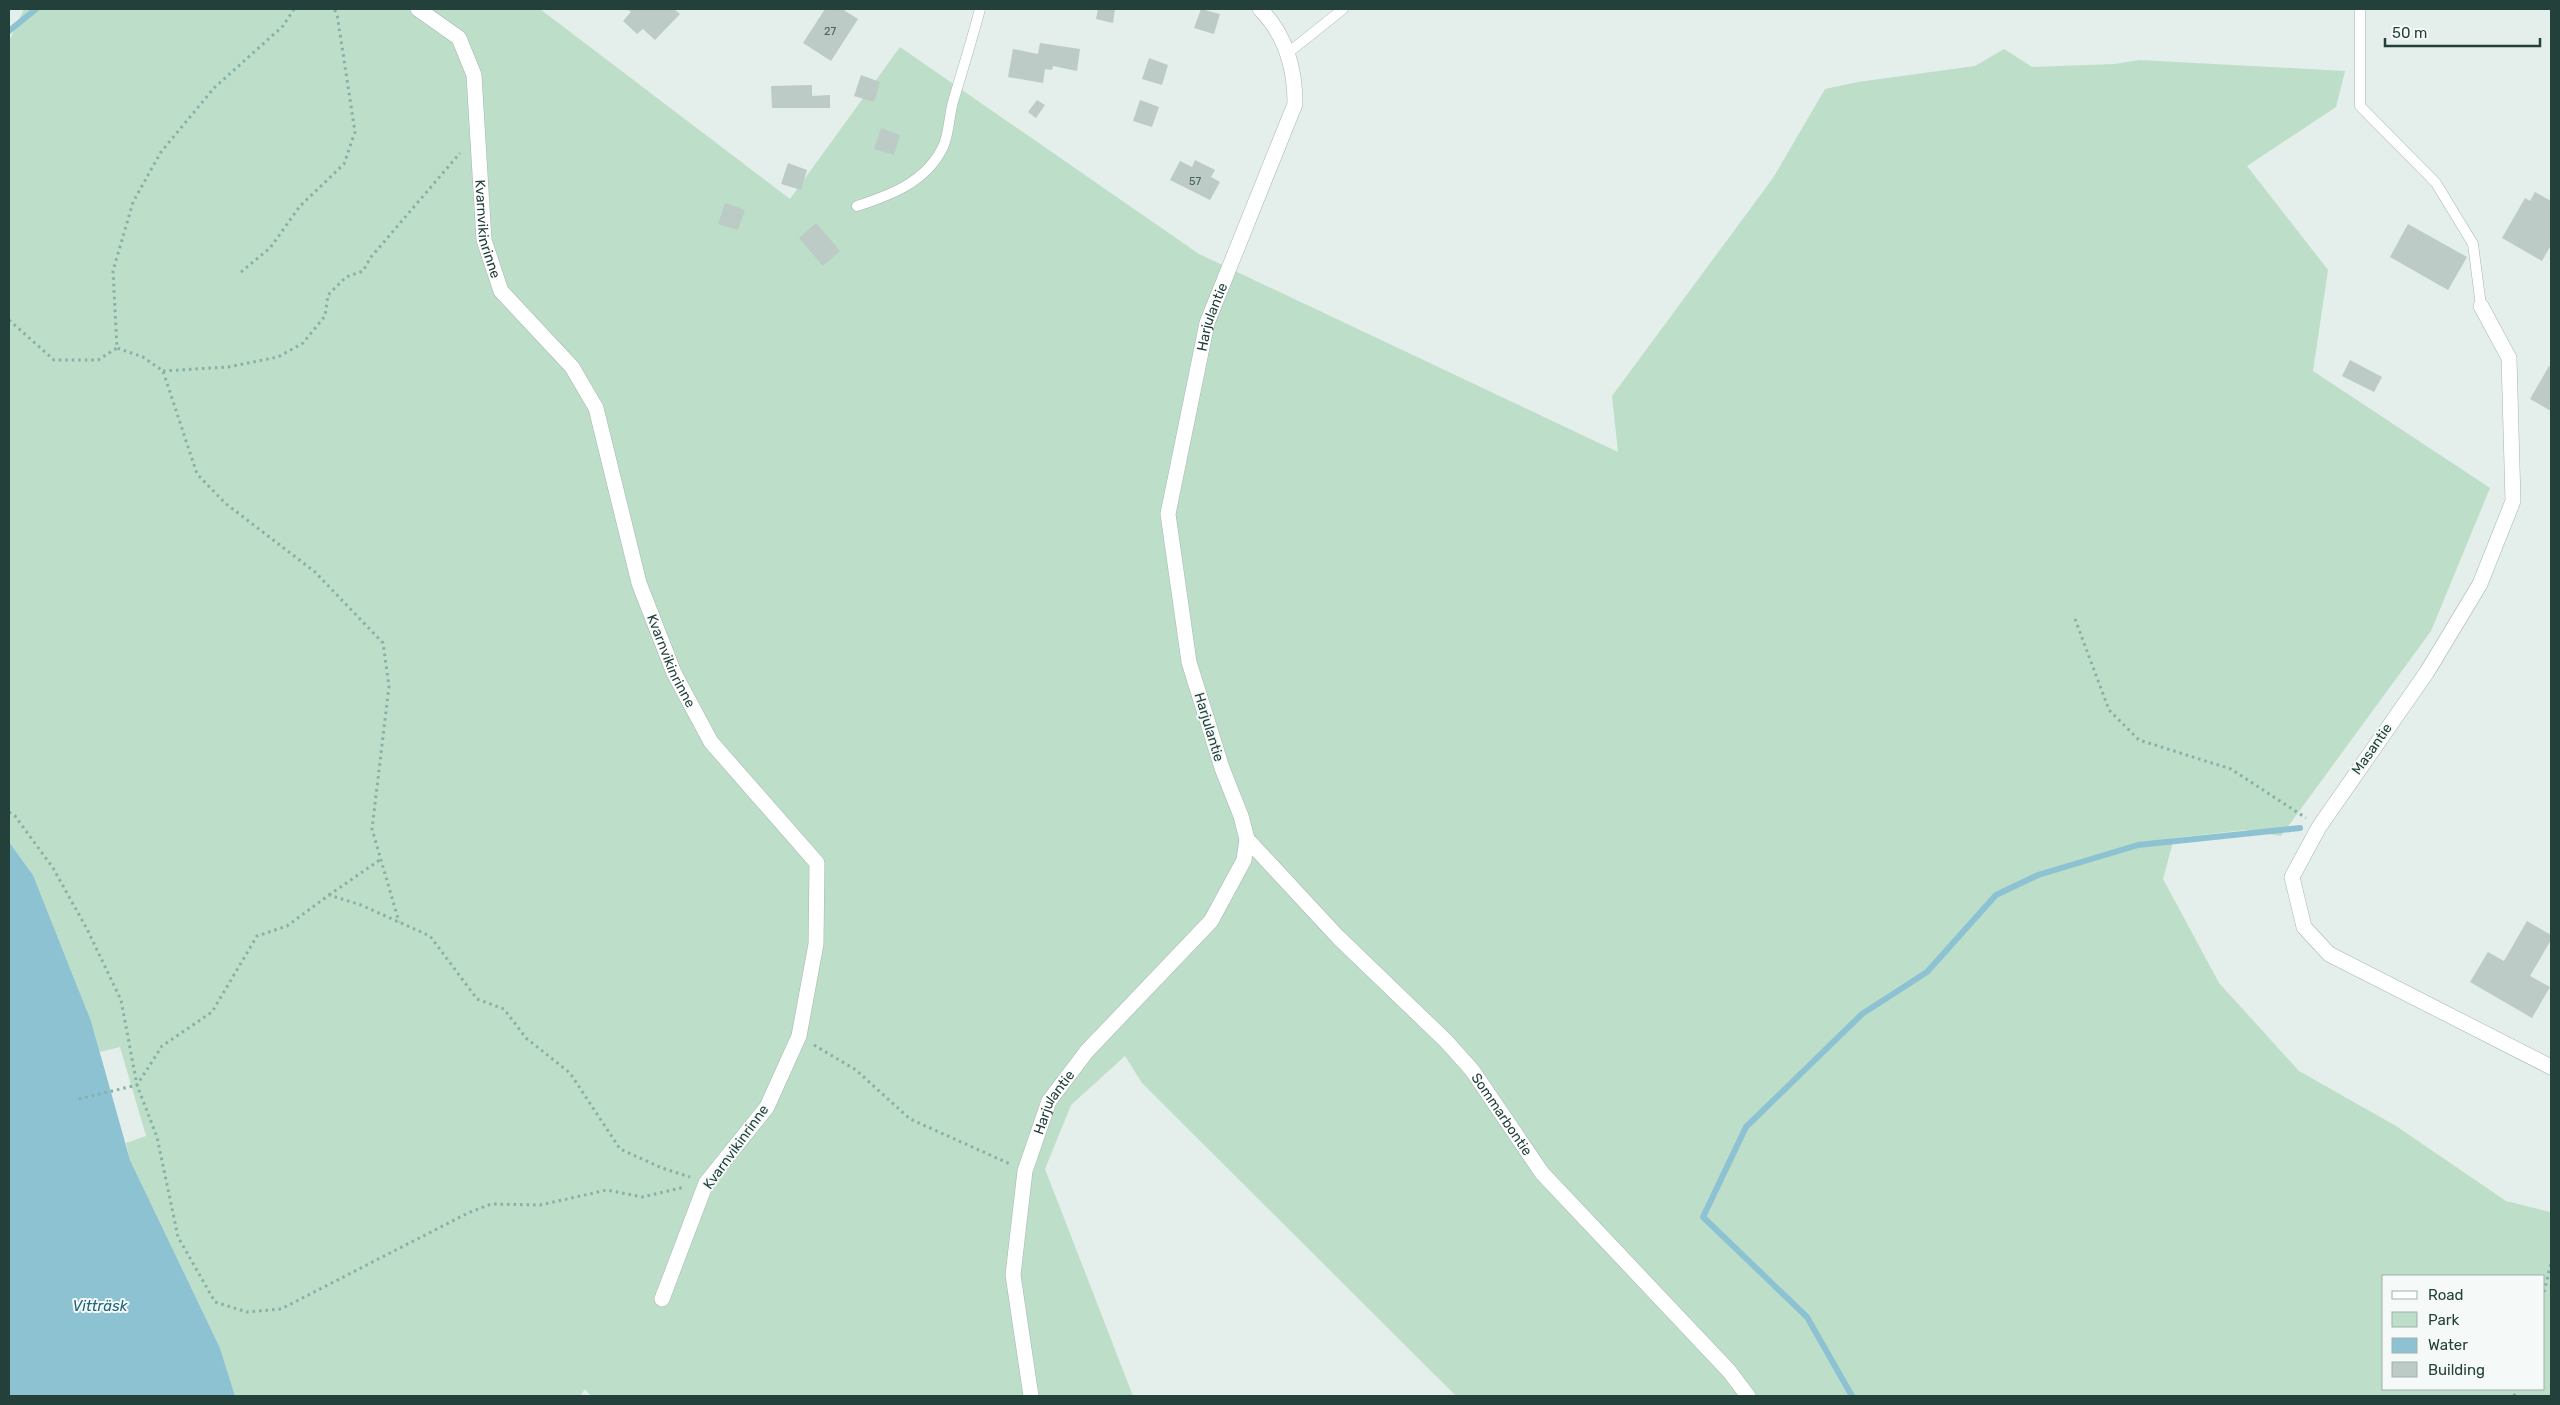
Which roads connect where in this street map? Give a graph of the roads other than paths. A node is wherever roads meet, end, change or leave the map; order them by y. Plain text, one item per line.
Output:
1 (418, 9) edge
2 (980, 9) edge
3 (1260, 9) edge
4 (1343, 9) edge
5 (2360, 9) edge
6 (1289, 52) junction
7 (857, 206) dead end
8 (2481, 306) joint
9 (1247, 839) junction
10 (2551, 1067) edge
11 (662, 1299) dead end
12 (1031, 1396) edge
13 (1748, 1396) edge

1 - 11 street, Kvarnvikinrinne
2 - 7 lane
3 - 6 street, Harjulantie
4 - 6 lane
5 - 8 lane
6 - 9 street, Harjulantie
8 - 10 street, Masantie
9 - 12 street, Harjulantie
9 - 13 street, Sommarbontie

